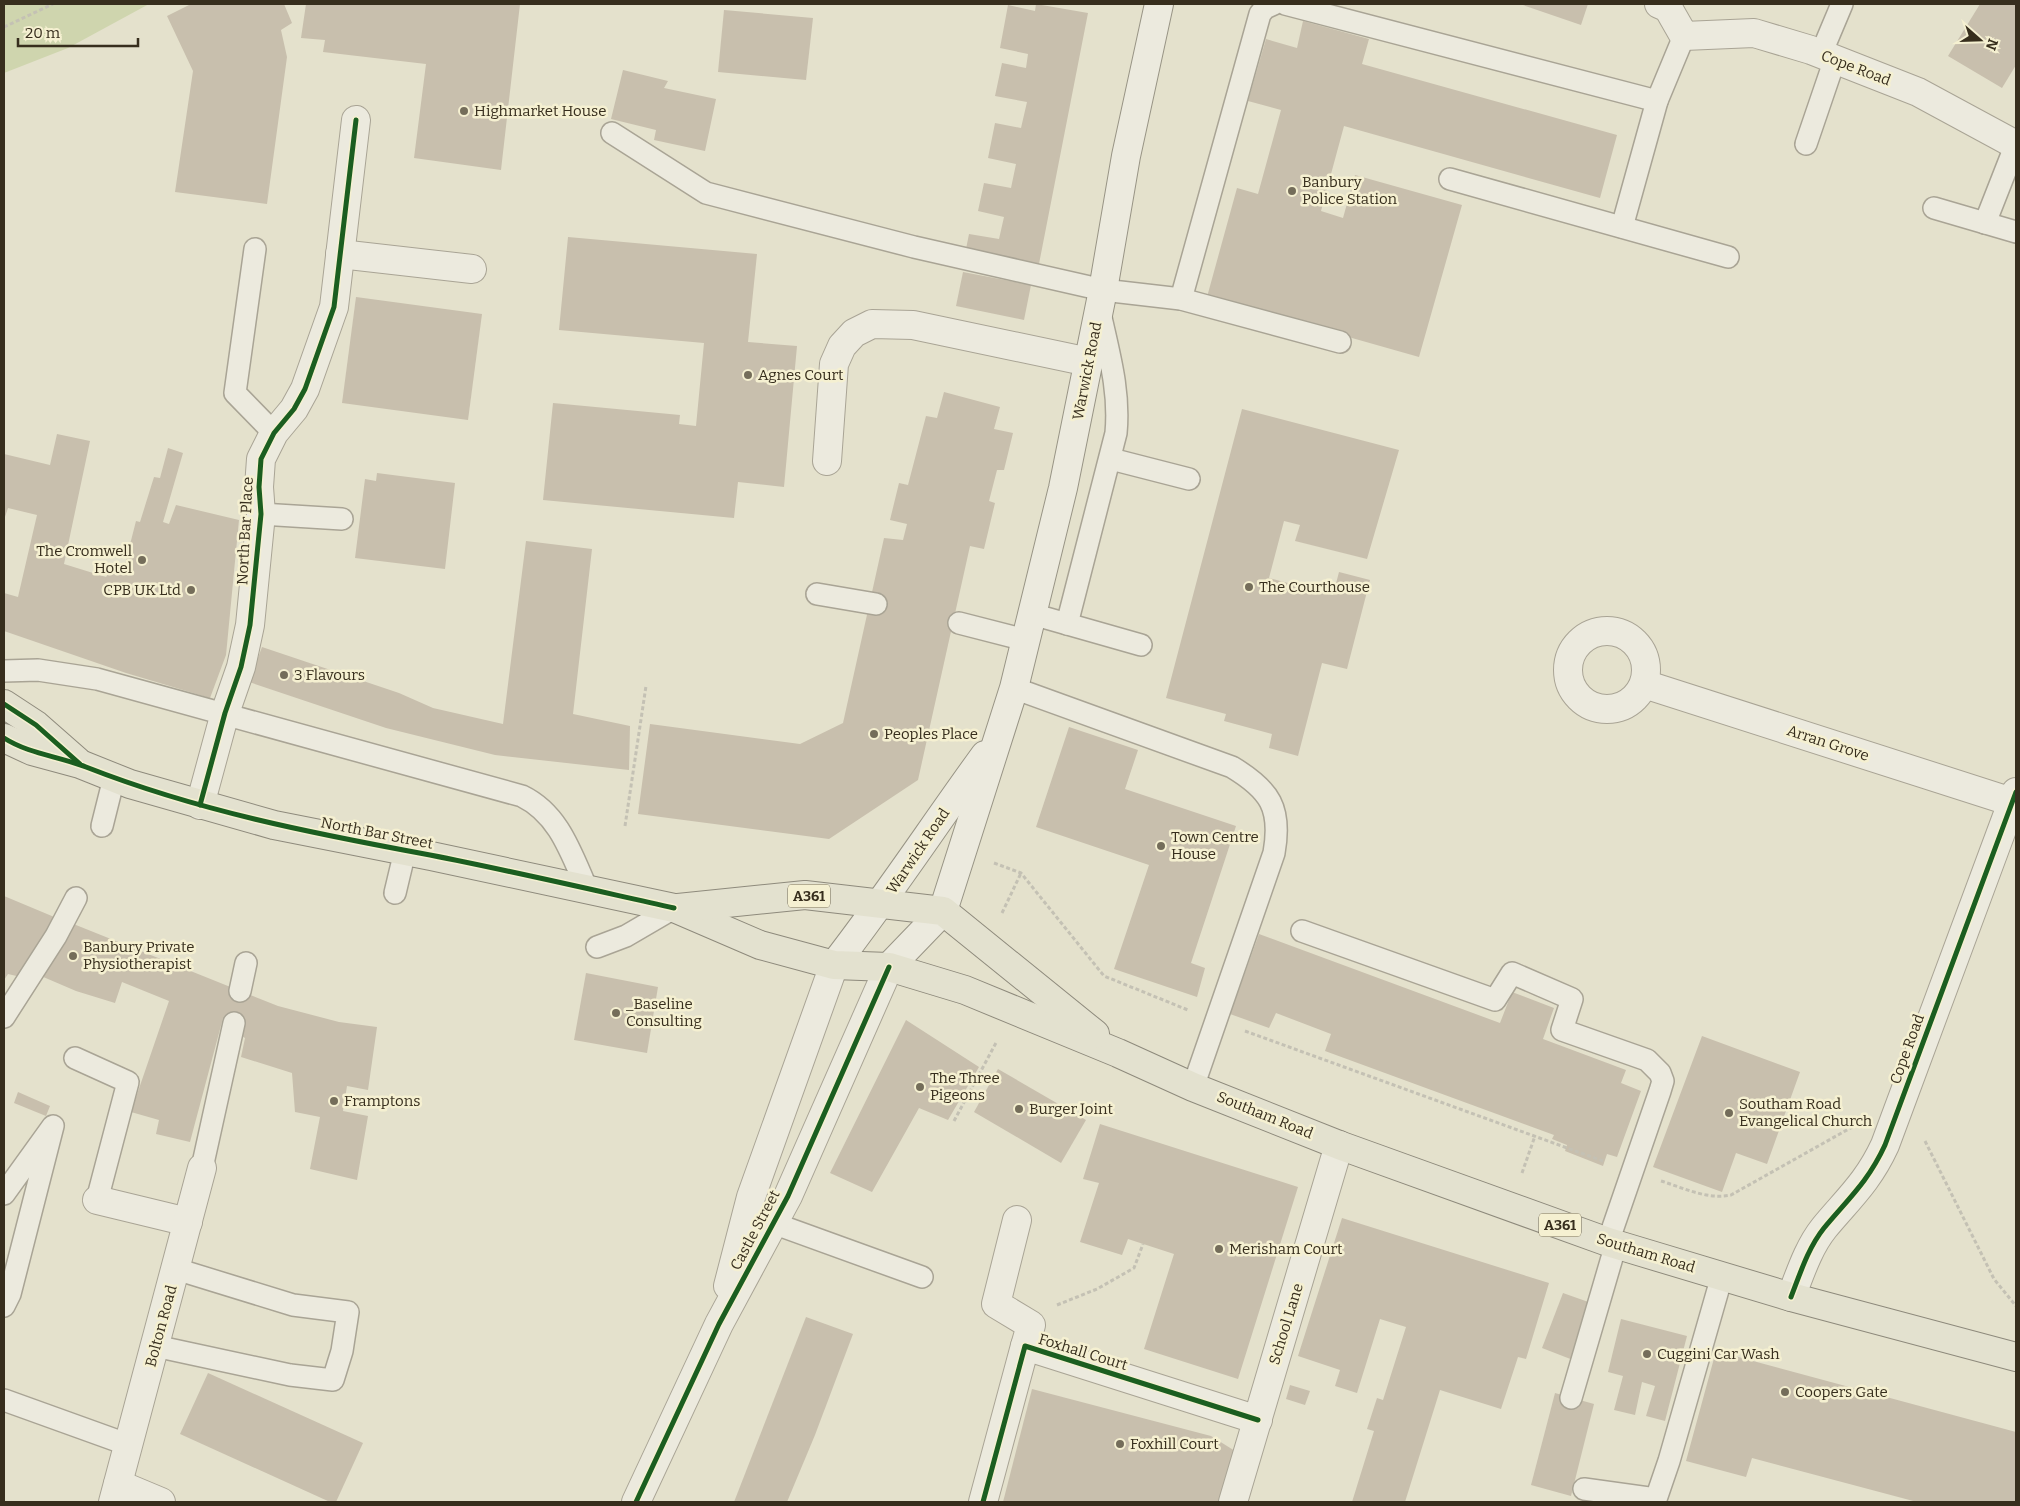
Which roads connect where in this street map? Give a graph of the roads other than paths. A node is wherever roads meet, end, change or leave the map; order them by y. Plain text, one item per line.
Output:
1 (1159, 4) edge
2 (1274, 4) edge
3 (1285, 4) edge
4 (1659, 4) edge
5 (1842, 4) edge
6 (1684, 36) junction
7 (1828, 56) junction
8 (1656, 101) junction
9 (356, 120) dead end
10 (612, 134) dead end
11 (1806, 144) dead end
12 (2016, 145) edge
13 (1450, 179) dead end
14 (1934, 208) dead end
15 (1985, 223) junction
16 (1622, 227) junction
17 (2016, 232) edge
18 (255, 249) dead end
19 (340, 254) junction
20 (1728, 257) dead end
21 (472, 269) dead end
22 (1181, 298) junction
23 (1101, 301) junction
24 (1340, 342) dead end
25 (1089, 362) junction
26 (274, 433) junction
27 (1110, 459) junction
28 (827, 460) dead end
29 (1189, 479) dead end
30 (261, 514) junction
31 (342, 519) dead end
32 (817, 594) dead end
33 (876, 604) dead end
34 (1032, 614) junction
35 (959, 623) dead end
36 (1067, 624) junction
37 (1025, 640) junction
38 (1141, 645) dead end
39 (4, 671) edge
40 (1644, 684) dead end
41 (1014, 688) junction
42 (4, 704) edge
43 (225, 714) junction
44 (999, 735) junction
45 (4, 738) edge
46 (80, 764) junction
47 (114, 778) junction
48 (2014, 797) edge
49 (200, 805) junction
50 (102, 826) dead end
51 (405, 851) junction
52 (587, 889) junction
53 (395, 894) dead end
54 (76, 898) dead end
55 (882, 904) junction
56 (674, 908) junction
57 (943, 912) junction
58 (1302, 931) dead end
59 (597, 947) dead end
60 (246, 963) dead end
61 (834, 965) junction
62 (889, 967) junction
63 (240, 991) dead end
64 (4, 1016) edge
65 (234, 1022) dead end
66 (1118, 1053) junction
67 (75, 1058) dead end
68 (1193, 1087) junction
69 (1339, 1145) junction
70 (202, 1168) joint
71 (4, 1194) edge
72 (97, 1200) joint
73 (747, 1214) junction
74 (1017, 1220) dead end
75 (188, 1222) junction
76 (774, 1224) junction
77 (1612, 1243) junction
78 (176, 1269) junction
79 (922, 1276) dead end
80 (1722, 1276) junction
81 (6, 1297) edge
82 (1791, 1297) junction
83 (719, 1324) junction
84 (1028, 1336) junction
85 (155, 1346) junction
86 (2016, 1357) edge
87 (1571, 1398) dead end
88 (4, 1400) edge
89 (1258, 1420) junction
90 (129, 1445) junction
91 (1584, 1489) dead end
92 (115, 1493) edge
93 (161, 1502) edge
94 (636, 1502) edge
95 (983, 1502) edge
96 (1234, 1502) edge

1 - 23 street, Warwick Road
2 - 22 lane
3 - 8 lane
4 - 6 street
5 - 7 lane
6 - 7 street, Cope Road
6 - 8 lane
7 - 11 lane
7 - 12 street, Cope Road
8 - 16 lane
9 - 19 street, North Bar Place
10 - 23 lane
12 - 15 lane
13 - 16 lane
14 - 15 lane
15 - 17 lane
16 - 20 lane
18 - 26 lane
19 - 21 street
19 - 26 street, North Bar Place
22 - 23 lane
22 - 24 lane
23 - 25 street, Warwick Road
23 - 27 lane
25 - 28 street
25 - 34 street, Warwick Road
26 - 30 street, North Bar Place
27 - 29 lane
27 - 36 lane
30 - 31 lane
30 - 43 street, North Bar Place
32 - 33 lane
34 - 36 lane
34 - 37 street, Warwick Road
35 - 37 lane
36 - 38 lane
37 - 41 street, Warwick Road
39 - 43 lane
40 - 48 street, Arran Grove
41 - 44 street, Warwick Road
41 - 68 lane
42 - 46 main road, North Bar Street / A361
43 - 49 street, North Bar Place
43 - 52 lane
44 - 55 street, Warwick Road
44 - 57 street, Warwick Road
45 - 46 main road, North Bar Street / A361
46 - 47 main road, North Bar Street / A361
47 - 49 main road, North Bar Street / A361
47 - 50 lane
48 - 82 street, Cope Road
49 - 51 main road, North Bar Street / A361
51 - 52 main road, North Bar Street / A361
51 - 53 lane
52 - 56 main road, North Bar Street / A361
54 - 64 lane
55 - 56 main road, North Bar Street / A361
55 - 57 main road, North Bar Street / A361
55 - 61 street, Warwick Road
56 - 59 lane
56 - 61 main road, North Bar Street / A361
57 - 62 street, Warwick Road
57 - 66 main road, Southam Road / A361
58 - 77 lane
60 - 63 lane
61 - 62 main road, North Bar Street / A361
61 - 73 street, Castle Street
62 - 66 main road, Southam Road / A361
62 - 76 street, Castle Street
65 - 70 lane
66 - 68 main road, Southam Road / A361
67 - 72 lane
68 - 69 main road, Southam Road / A361
69 - 77 main road, Southam Road / A361
69 - 89 street, School Lane
70 - 75 street, Bolton Road
71 - 81 lane
72 - 75 street
73 - 76 lane
73 - 83 street, Castle Street
74 - 84 street
75 - 78 street, Bolton Road
76 - 79 lane
76 - 83 street, Castle Street
77 - 80 main road, Southam Road / A361
77 - 87 lane
78 - 85 street, Bolton Road
78 - 85 lane
80 - 82 main road, Southam Road / A361
80 - 91 lane
82 - 86 main road, Southam Road / A361
83 - 94 street, Castle Street
84 - 89 street, Foxhall Court
84 - 95 street, Foxhall Court
85 - 90 street, Bolton Road
88 - 90 lane
89 - 96 street, School Lane
90 - 92 street, Bolton Road
92 - 93 street, Bolton Road

